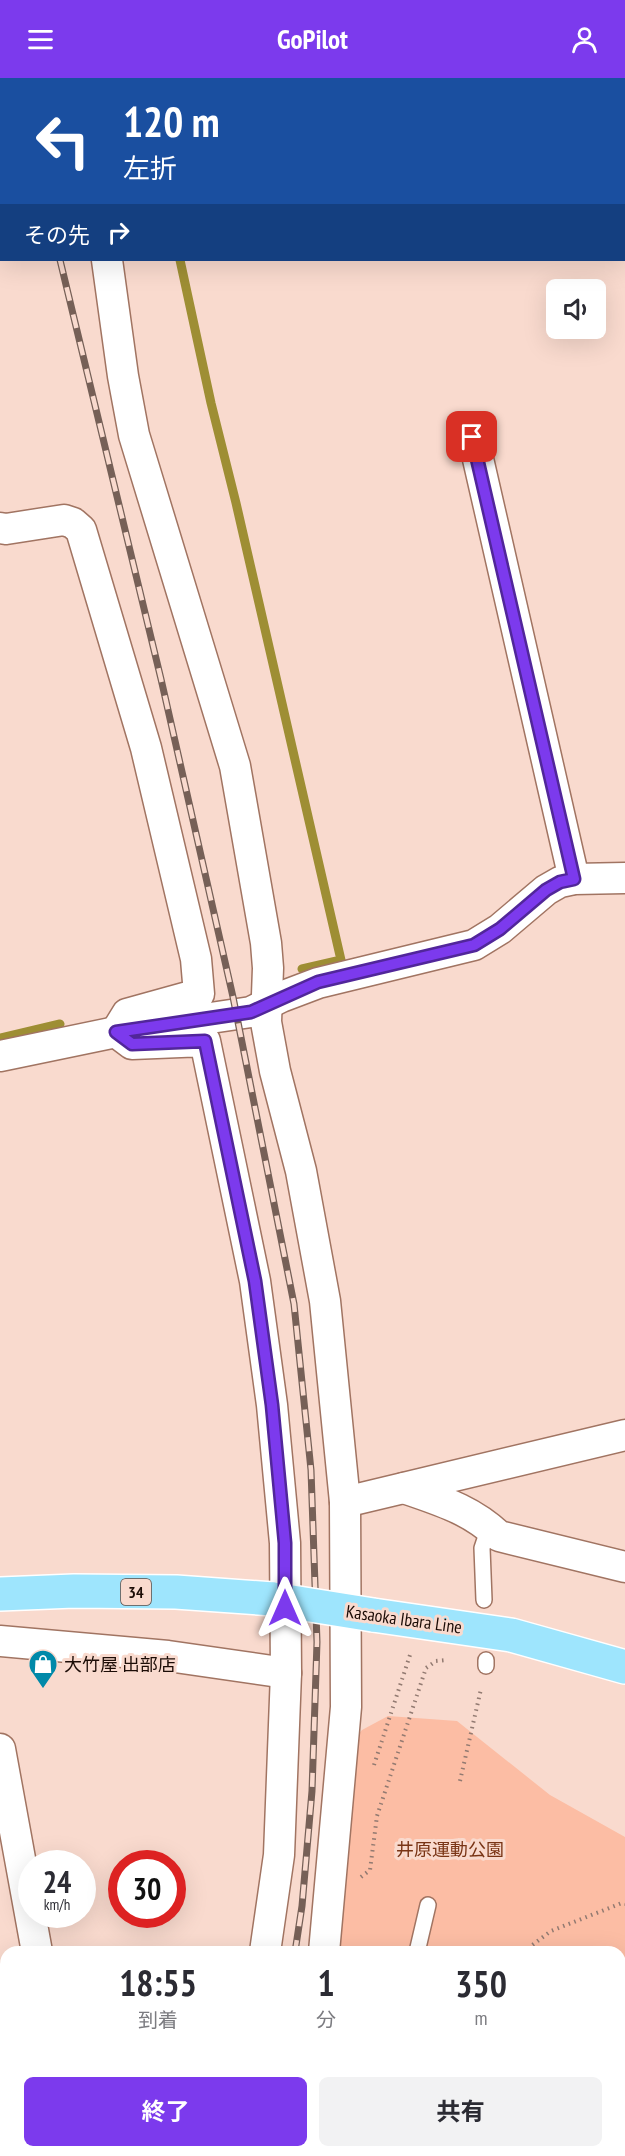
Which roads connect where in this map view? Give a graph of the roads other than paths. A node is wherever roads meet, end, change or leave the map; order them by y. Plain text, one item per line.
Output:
1 (107, 261) edge
2 (472, 437) dead end
3 (0, 528) edge
4 (625, 878) edge
5 (574, 879) junction
6 (266, 1004) junction
7 (116, 1032) junction
8 (0, 1056) edge
9 (625, 1435) edge
10 (404, 1488) junction
11 (345, 1502) junction
12 (489, 1527) junction
13 (625, 1568) edge
14 (0, 1594) edge
15 (484, 1600) dead end
16 (0, 1641) edge
17 (625, 1667) edge
18 (286, 1673) junction
19 (0, 1749) edge
20 (11, 1875) edge
21 (428, 1905) dead end
22 (35, 1946) edge
23 (266, 1946) edge
24 (325, 1946) edge
25 (418, 1946) edge

1 - 6 street
2 - 5 street
3 - 7 street
4 - 5 street
5 - 6 street
6 - 7 street
6 - 11 street
7 - 8 street
7 - 18 street
9 - 10 street
10 - 11 street
10 - 12 street
11 - 24 street
12 - 13 street
12 - 15 lane
14 - 17 main road, Kasaoka Ibara Line / 34, bridge
16 - 18 street
18 - 23 street
19 - 20 street
20 - 22 street
21 - 25 lane

